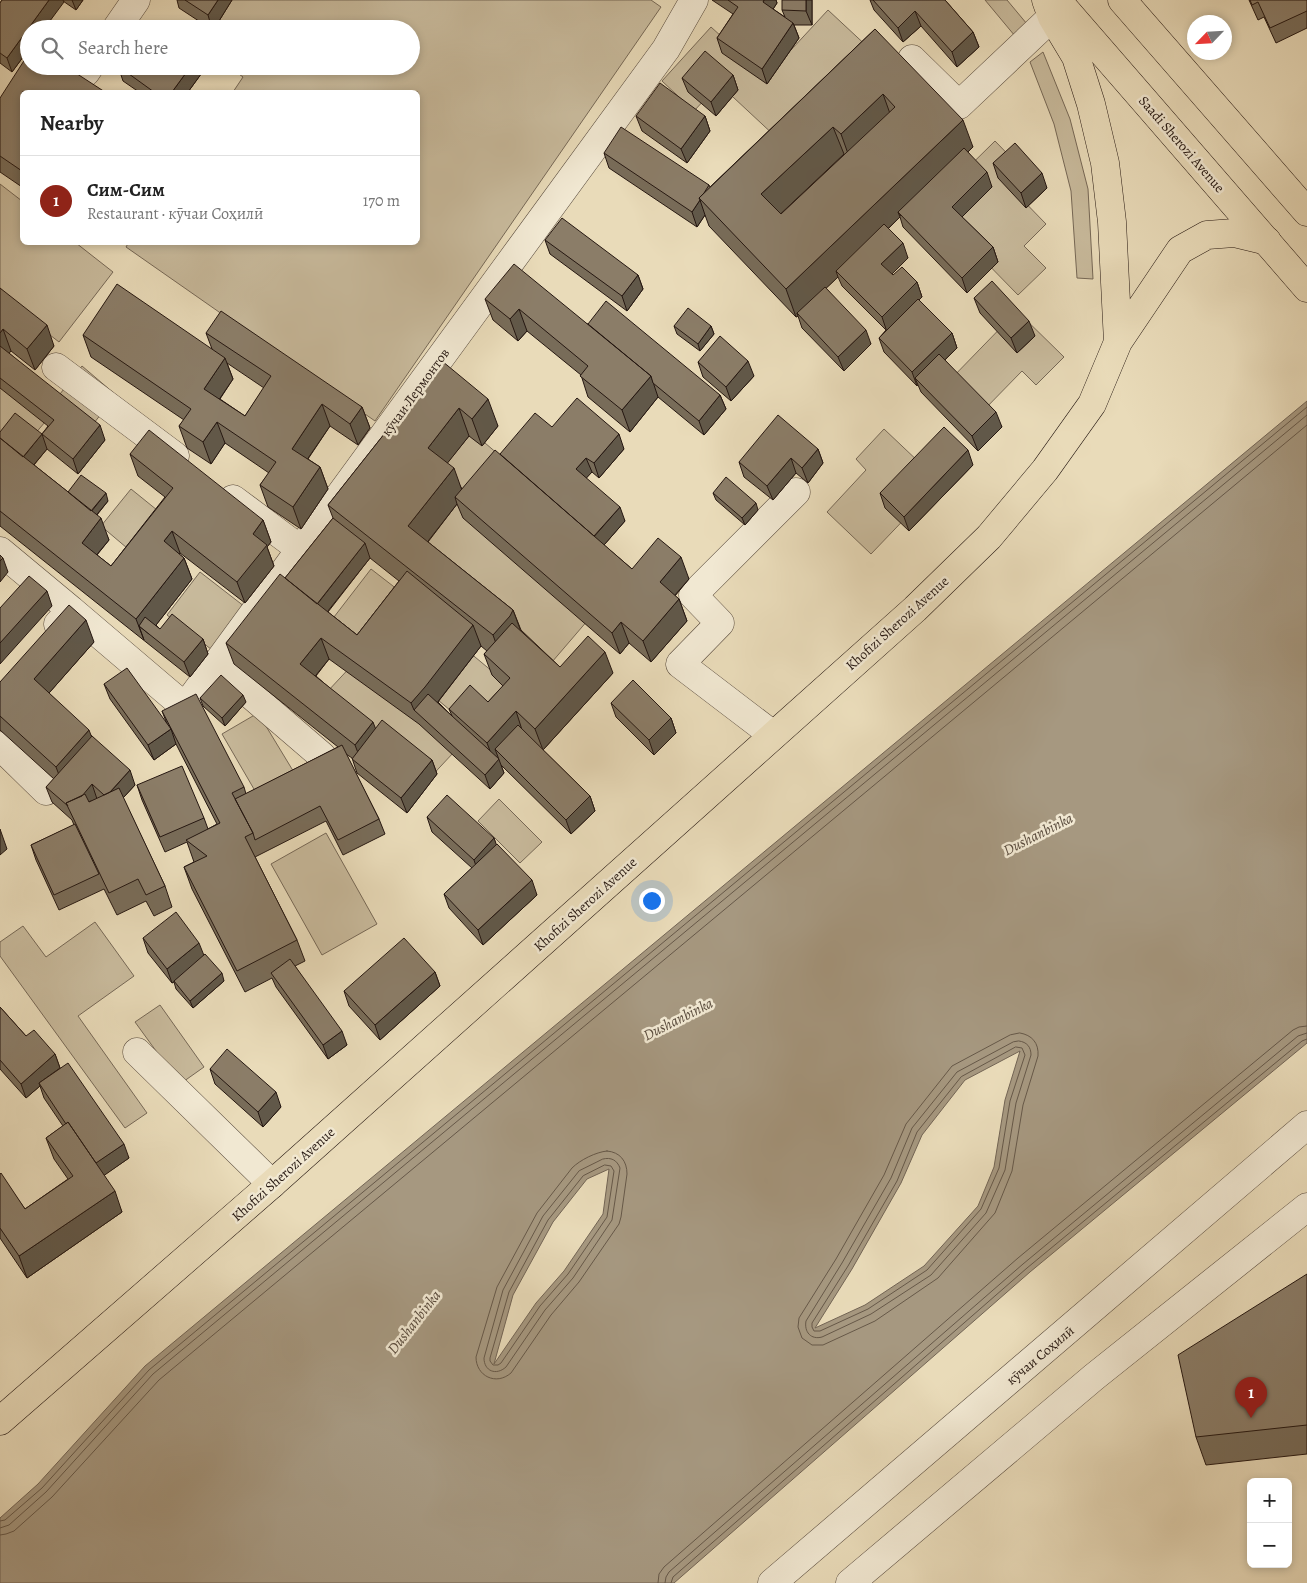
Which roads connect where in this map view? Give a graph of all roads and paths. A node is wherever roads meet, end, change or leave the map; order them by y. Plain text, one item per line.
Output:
1 (136, 0) edge
2 (694, 0) edge
3 (1122, 0) edge
4 (1051, 5) edge
5 (122, 20) edge
6 (912, 59) dead end
7 (1307, 212) edge
8 (1267, 241) junction
9 (1307, 288) edge
10 (1118, 342) junction
11 (56, 367) dead end
12 (796, 492) dead end
13 (300, 549) junction
14 (0, 551) edge
15 (71, 610) junction
16 (38, 645) edge
17 (216, 665) junction
18 (772, 736) junction
19 (0, 746) edge
20 (322, 756) edge
21 (46, 791) edge
22 (137, 1052) dead end
23 (1307, 1126) edge
24 (272, 1184) junction
25 (1307, 1208) edge
26 (0, 1421) edge
27 (772, 1583) edge
28 (850, 1583) edge

1 - 5 street
2 - 13 street, кӯчаи Лермонтов
3 - 7 main road
4 - 6 street
4 - 8 main road, Saadi Sherozi Avenue
4 - 10 main road
8 - 9 main road, Saadi Sherozi Avenue
8 - 10 main road
10 - 18 main road, Khofizi Sherozi Avenue
11 - 13 street
12 - 18 street
13 - 17 street, кӯчаи Лермонтов
14 - 15 street, кӯчаи Лермонтов
15 - 16 street
15 - 17 street, кӯчаи Лермонтов
17 - 20 street
18 - 24 main road, Khofizi Sherozi Avenue
19 - 21 street
22 - 24 street
23 - 27 street, кӯчаи Соҳилӣ
24 - 26 main road, Khofizi Sherozi Avenue
25 - 28 street

